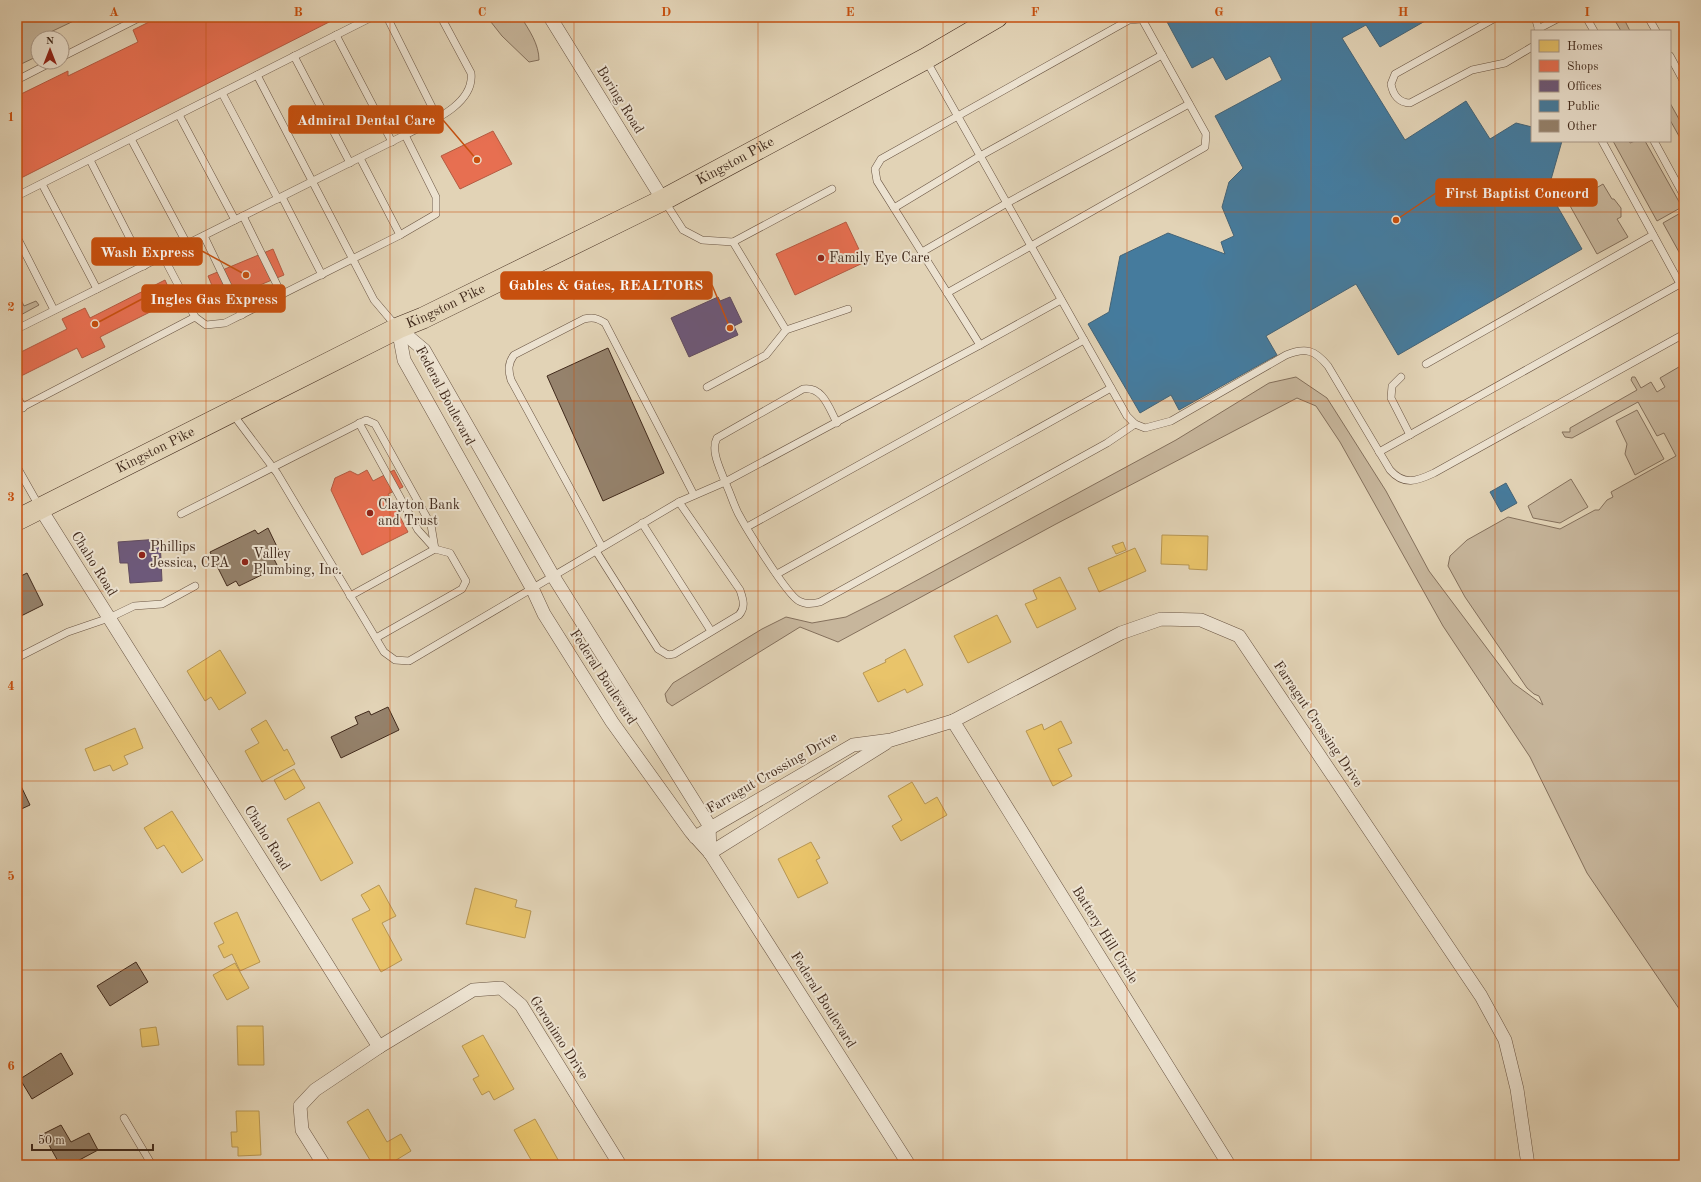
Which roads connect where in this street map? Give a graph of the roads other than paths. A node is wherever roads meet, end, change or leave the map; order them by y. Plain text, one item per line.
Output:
1 (141, 17) edge
2 (372, 17) edge
3 (387, 17) edge
4 (441, 17) edge
5 (550, 17) edge
6 (997, 17) edge
7 (1497, 17) edge
8 (1535, 17) edge
9 (1561, 17) edge
10 (1586, 17) edge
11 (1648, 17) edge
12 (1539, 30) edge
13 (1593, 30) edge
14 (1655, 30) edge
15 (336, 35) junction
16 (1531, 48) edge
17 (70, 53) edge
18 (1162, 55) junction
19 (294, 56) junction
20 (1671, 58) edge
21 (925, 59) junction
22 (36, 70) edge
23 (257, 75) junction
24 (17, 80) edge
25 (1684, 82) edge
26 (222, 93) junction
27 (1189, 104) junction
28 (179, 115) junction
29 (958, 116) junction
30 (438, 119) junction
31 (405, 135) junction
32 (131, 139) junction
33 (392, 142) junction
34 (1603, 142) edge
35 (1655, 142) edge
36 (980, 156) junction
37 (360, 158) junction
38 (90, 160) junction
39 (350, 163) junction
40 (312, 182) junction
41 (42, 184) junction
42 (832, 189) dead end
43 (17, 196) edge
44 (1684, 196) edge
45 (280, 198) junction
46 (663, 200) junction
47 (1007, 203) junction
48 (894, 208) junction
49 (243, 216) junction
50 (235, 220) junction
51 (1653, 235) junction
52 (17, 236) edge
53 (204, 236) junction
54 (400, 236) junction
55 (733, 242) junction
56 (187, 244) junction
57 (1031, 246) junction
58 (922, 252) junction
59 (163, 256) junction
60 (353, 259) junction
61 (144, 266) junction
62 (322, 275) junction
63 (1680, 284) junction
64 (97, 289) junction
65 (1684, 291) edge
66 (947, 292) junction
67 (282, 295) junction
68 (1061, 300) junction
69 (848, 309) dead end
70 (54, 310) junction
71 (242, 315) junction
72 (195, 318) junction
73 (398, 328) junction
74 (17, 329) edge
75 (786, 330) junction
76 (1684, 334) edge
77 (1084, 340) junction
78 (980, 345) junction
79 (1426, 364) dead end
80 (1401, 378) dead end
81 (707, 387) dead end
82 (1111, 388) junction
83 (17, 397) edge
84 (20, 409) edge
85 (232, 412) junction
86 (359, 423) junction
87 (837, 423) junction
88 (1135, 424) junction
89 (1410, 435) junction
90 (1379, 452) junction
91 (17, 467) edge
92 (272, 467) junction
93 (726, 482) junction
94 (694, 495) junction
95 (679, 502) junction
96 (40, 508) junction
97 (181, 514) dead end
98 (17, 520) edge
99 (642, 523) junction
100 (747, 527) junction
101 (436, 549) junction
102 (599, 549) junction
103 (777, 574) junction
104 (553, 576) junction
105 (195, 586) dead end
106 (532, 588) junction
107 (350, 596) junction
108 (109, 618) junction
109 (711, 632) junction
110 (376, 638) junction
111 (17, 658) edge
112 (953, 721) junction
113 (891, 740) junction
114 (768, 794) junction
115 (778, 810) junction
116 (709, 828) junction
117 (695, 837) junction
118 (710, 853) junction
119 (379, 1047) junction
120 (124, 1118) dead end
121 (152, 1165) edge
122 (324, 1165) edge
123 (620, 1165) edge
124 (909, 1165) edge
125 (1229, 1165) edge
126 (1528, 1165) edge

1 - 17 lane
2 - 15 lane
3 - 30 lane
4 - 30 lane
5 - 46 street, Boring Road
6 - 21 main road, Kingston Pike
7 - 16 lane
8 - 12 lane
9 - 12 lane
10 - 13 lane
11 - 14 lane
15 - 19 lane
15 - 33 lane
18 - 27 lane
18 - 29 lane
18 - 36 lane
19 - 23 lane
19 - 39 lane
20 - 25 lane
21 - 29 lane
21 - 46 main road, Kingston Pike
22 - 24 lane
23 - 26 lane
23 - 40 lane
26 - 28 lane
26 - 45 lane
27 - 47 lane
27 - 57 lane
28 - 32 lane
28 - 50 lane
29 - 36 lane
29 - 48 lane
30 - 31 lane
31 - 33 lane
31 - 54 lane
32 - 38 lane
32 - 56 lane
33 - 37 lane
34 - 51 lane
35 - 44 lane
36 - 47 lane
36 - 48 lane
37 - 39 lane
37 - 54 lane
38 - 41 lane
38 - 61 lane
39 - 40 lane
40 - 45 lane
40 - 60 lane
41 - 43 lane
41 - 64 lane
42 - 55 lane
45 - 49 lane
45 - 62 lane
46 - 55 lane
46 - 73 main road, Kingston Pike
47 - 57 lane
47 - 58 lane
48 - 58 lane
49 - 50 lane
49 - 67 lane
50 - 53 lane
51 - 63 lane
51 - 79 lane
52 - 70 lane
53 - 56 lane
53 - 71 lane
54 - 60 lane
55 - 75 lane
56 - 59 lane
57 - 66 lane
57 - 68 lane
58 - 66 lane
59 - 61 lane
59 - 72 lane
60 - 62 lane
60 - 73 lane
61 - 64 lane
62 - 67 lane
63 - 65 lane
63 - 89 lane
64 - 70 lane
66 - 78 lane
67 - 71 lane
68 - 77 lane
68 - 78 lane
69 - 75 lane
70 - 74 lane
71 - 72 lane
72 - 84 lane
73 - 85 main road, Kingston Pike
73 - 104 street, Federal Boulevard
73 - 106 street, Federal Boulevard
75 - 81 lane
76 - 90 lane
77 - 82 lane
77 - 100 lane
78 - 87 lane
80 - 89 lane
82 - 88 lane
82 - 103 lane
83 - 84 lane
85 - 92 lane
85 - 96 main road, Kingston Pike
86 - 92 lane
86 - 101 lane
86 - 101 lane
87 - 93 lane
87 - 93 lane
88 - 90 lane
88 - 103 lane
89 - 90 lane
91 - 96 lane
92 - 97 lane
92 - 107 lane
93 - 94 lane
93 - 100 lane
94 - 95 lane
94 - 102 lane
95 - 99 lane
95 - 109 lane
96 - 98 main road, Kingston Pike
96 - 108 street, Chaho Road
99 - 102 lane
99 - 109 lane
100 - 103 lane
101 - 107 lane
101 - 110 lane
102 - 104 lane
102 - 109 lane
104 - 106 lane
104 - 116 street, Federal Boulevard
105 - 108 lane
106 - 110 lane
106 - 117 street, Federal Boulevard
107 - 110 lane
108 - 111 lane
108 - 119 street, Chaho Road
112 - 113 street, Farragut Crossing Drive
112 - 125 street, Battery Hill Circle
112 - 126 street, Farragut Crossing Drive
113 - 114 street, Farragut Crossing Drive
113 - 115 street, Farragut Crossing Drive
114 - 115 street
114 - 116 street, Farragut Crossing Drive
115 - 118 street, Farragut Crossing Drive
116 - 117 street, Farragut Crossing Drive
116 - 118 street, Federal Boulevard
117 - 118 street, Federal Boulevard
118 - 124 street, Federal Boulevard
119 - 122 street
119 - 123 street, Geronimo Drive
120 - 121 lane

